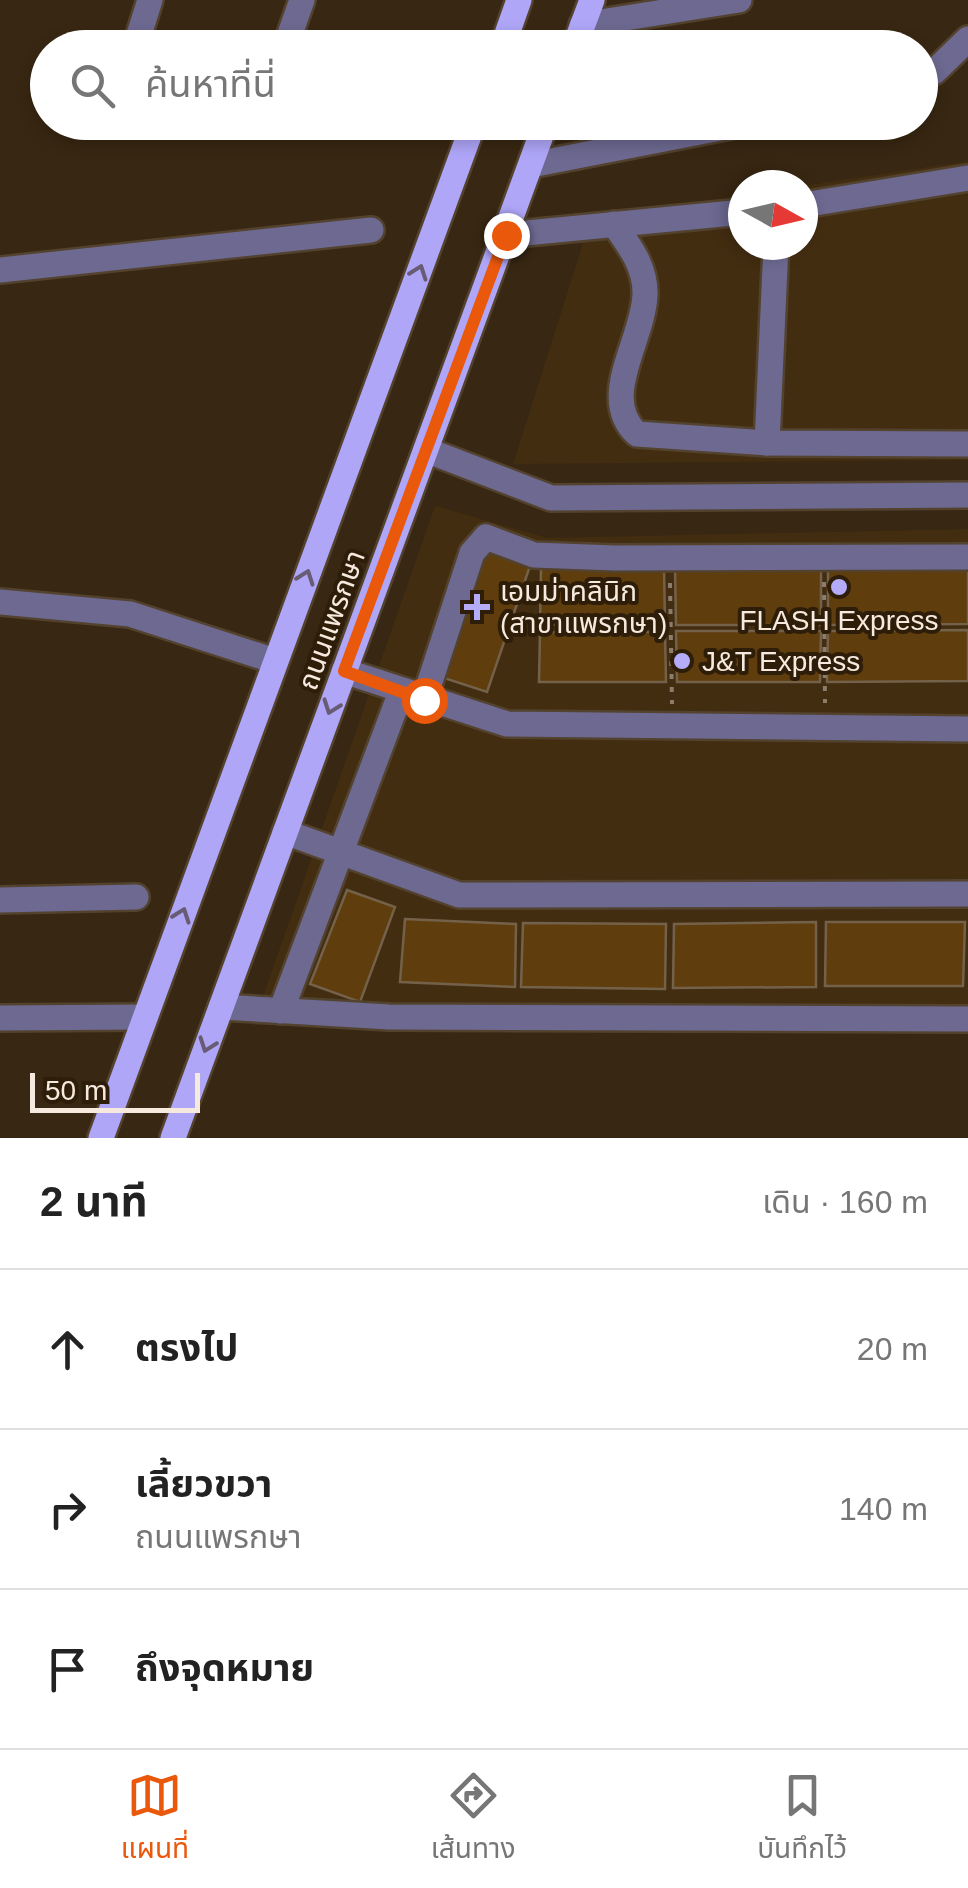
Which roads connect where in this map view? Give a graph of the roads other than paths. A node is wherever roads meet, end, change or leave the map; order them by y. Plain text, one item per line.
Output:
1 (150, 0) edge
2 (302, 0) edge
3 (520, 0) edge
4 (592, 0) edge
5 (740, 0) edge
6 (650, 7) edge
7 (141, 30) edge
8 (291, 30) edge
9 (509, 30) edge
10 (580, 30) edge
11 (593, 30) edge
12 (968, 39) edge
13 (938, 68) edge
14 (467, 140) edge
15 (540, 140) edge
16 (659, 140) edge
17 (531, 165) junction
18 (968, 178) edge
19 (818, 203) edge
20 (728, 213) edge
21 (614, 224) junction
22 (371, 230) dead end
23 (506, 235) junction
24 (775, 260) edge
25 (0, 270) edge
26 (768, 443) junction
27 (968, 444) edge
28 (426, 450) junction
29 (968, 495) edge
30 (968, 556) edge
31 (0, 602) edge
32 (276, 661) junction
33 (344, 671) junction
34 (412, 696) junction
35 (968, 728) edge
36 (284, 832) junction
37 (336, 854) junction
38 (968, 894) edge
39 (136, 897) dead end
40 (0, 900) edge
41 (221, 1007) junction
42 (282, 1011) junction
43 (144, 1017) junction
44 (0, 1018) edge
45 (968, 1019) edge
46 (101, 1138) edge
47 (173, 1138) edge

1 - 7 street
2 - 8 street
3 - 9 main road
4 - 10 main road
5 - 6 street
6 - 11 street
12 - 13 street
32 -> 14 main road, ถนนแพรกษา
15 - 17 main road, ถนนแพรกษา
16 - 17 street
17 - 23 main road, ถนนแพรกษา
18 - 19 street
20 - 21 street
21 - 23 street
21 - 26 street
22 - 25 street
23 - 28 main road, ถนนแพรกษา
24 - 26 street
26 - 27 street
28 - 29 street
28 - 33 main road, ถนนแพรกษา
30 - 34 street
31 - 32 street
43 -> 32 main road, ถนนแพรกษา
33 - 34 street
33 -> 36 main road, ถนนแพรกษา
34 - 35 street
34 - 37 street
36 - 37 street
36 - 41 main road, ถนนแพรกษา
37 - 38 street
37 - 42 street
39 - 40 street
41 - 42 street
41 -> 47 main road, ถนนแพรกษา
42 - 45 street
43 - 44 street
43 - 46 main road, ถนนแพรกษา

